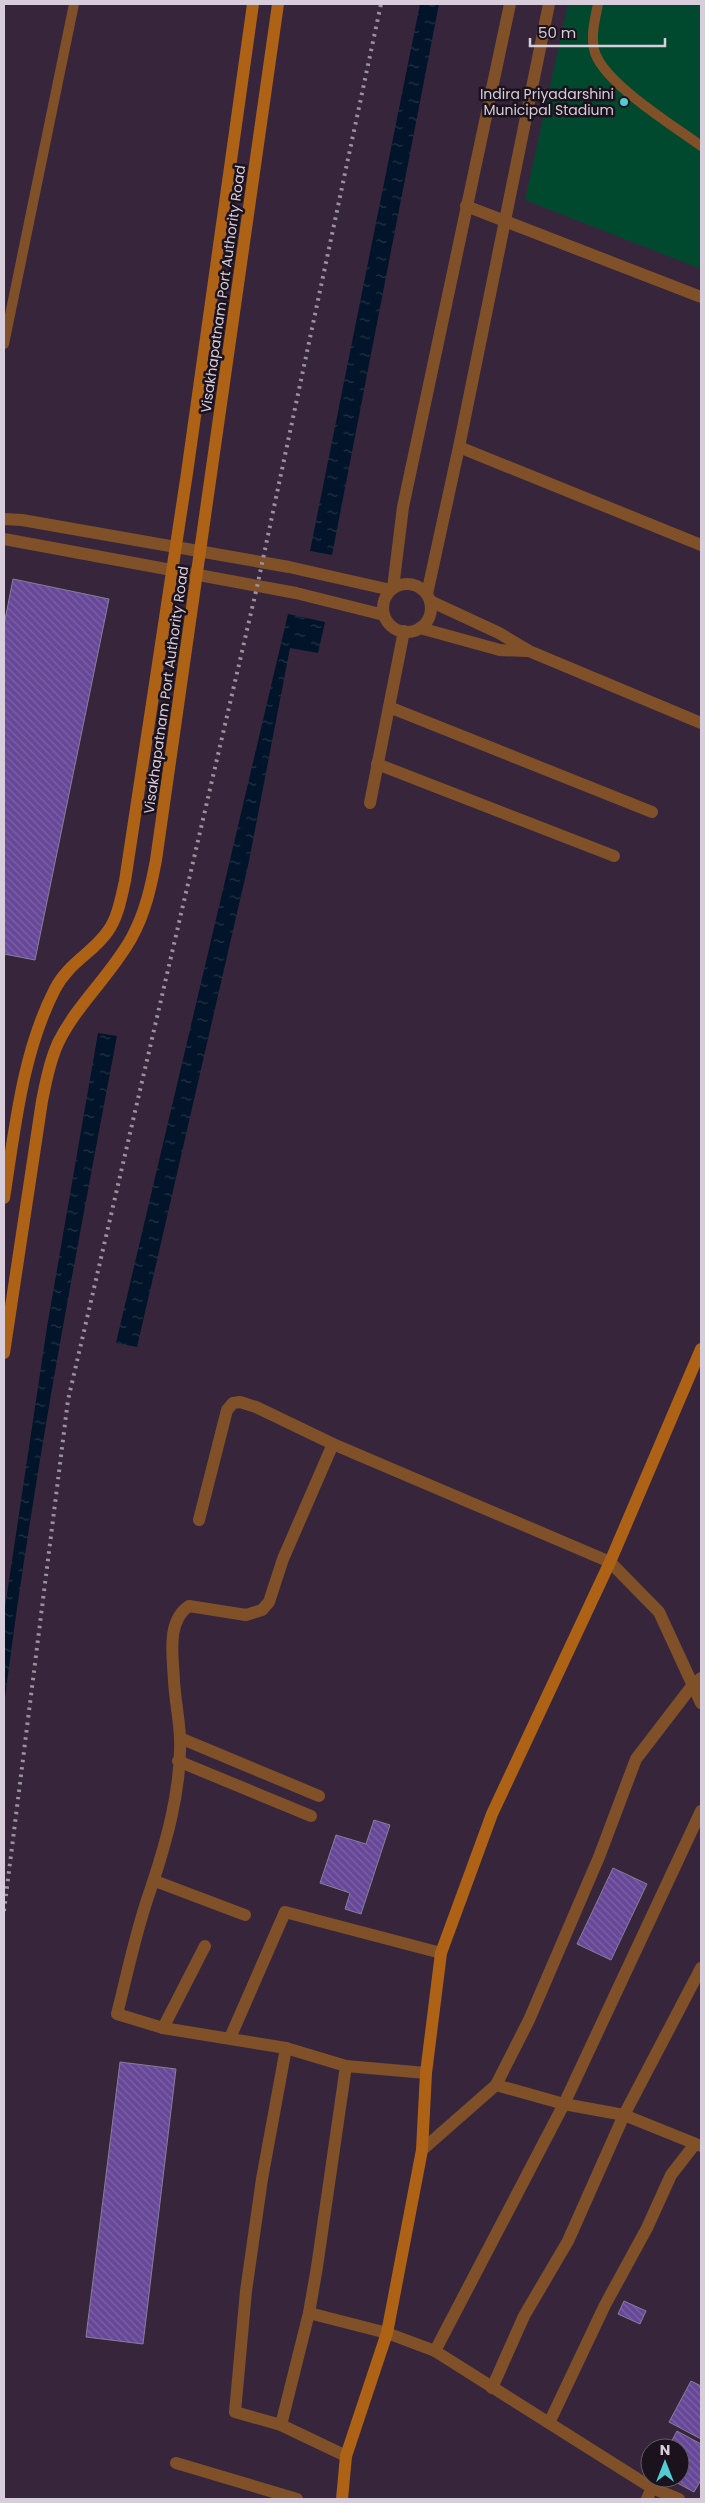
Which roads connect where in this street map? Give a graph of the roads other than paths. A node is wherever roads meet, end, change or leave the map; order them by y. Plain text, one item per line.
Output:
1 (74, 4) edge
2 (253, 4) edge
3 (278, 4) edge
4 (510, 4) edge
5 (549, 4) edge
6 (598, 4) edge
7 (701, 146) edge
8 (466, 206) junction
9 (505, 221) junction
10 (701, 297) edge
11 (4, 344) edge
12 (460, 447) junction
13 (4, 519) edge
14 (4, 539) edge
15 (701, 545) edge
16 (176, 548) junction
17 (201, 552) junction
18 (172, 572) junction
19 (198, 576) junction
20 (392, 589) junction
21 (428, 598) junction
22 (384, 615) junction
23 (420, 628) junction
24 (404, 631) junction
25 (529, 651) junction
26 (389, 707) junction
27 (701, 723) edge
28 (377, 764) junction
29 (370, 803) dead end
30 (652, 812) dead end
31 (614, 856) dead end
32 (4, 1198) edge
33 (701, 1349) edge
34 (4, 1353) edge
35 (333, 1444) junction
36 (199, 1520) dead end
37 (610, 1562) junction
38 (697, 1682) edge
39 (701, 1703) edge
40 (180, 1738) junction
41 (178, 1761) junction
42 (319, 1796) dead end
43 (701, 1811) edge
44 (311, 1816) dead end
45 (155, 1881) junction
46 (245, 1915) dead end
47 (205, 1946) dead end
48 (441, 1953) junction
49 (701, 1968) edge
50 (163, 2028) junction
51 (230, 2038) junction
52 (286, 2048) junction
53 (346, 2066) junction
54 (426, 2073) junction
55 (496, 2085) junction
56 (564, 2104) junction
57 (624, 2115) junction
58 (698, 2145) edge
59 (422, 2150) junction
60 (309, 2313) junction
61 (387, 2334) junction
62 (436, 2351) junction
63 (492, 2388) junction
64 (550, 2421) junction
65 (281, 2425) junction
66 (346, 2456) junction
67 (176, 2463) dead end
68 (650, 2494) edge
69 (297, 2499) edge
70 (342, 2499) edge
71 (678, 2499) edge

1 - 11 lane
2 - 16 main road, Visakhapatnam Port Authority Road
3 - 17 main road, Visakhapatnam Port Authority Road
4 - 8 street
5 - 9 street
6 - 7 lane
8 - 9 street
8 - 20 street
9 - 10 street
9 - 12 street
12 - 15 street
12 - 21 street
13 - 16 street
14 - 18 street
16 - 17 street
16 - 18 main road, Visakhapatnam Port Authority Road
17 - 19 main road, Visakhapatnam Port Authority Road
17 - 20 street
18 - 19 street
18 - 32 main road, Visakhapatnam Port Authority Road
19 - 22 street
19 - 34 main road, Visakhapatnam Port Authority Road
20 - 21 street
20 - 22 street
21 - 23 street
21 - 25 street
22 - 24 street
23 - 24 street
23 - 25 street
24 - 26 street
25 - 27 street
26 - 28 street
26 - 30 street
28 - 29 street
28 - 31 street
33 - 37 main road
35 - 36 street
35 - 37 street
35 - 40 street
37 - 38 street
37 - 48 main road
38 - 39 street
38 - 55 street
40 - 41 street
40 - 42 street
41 - 44 street
41 - 45 street
43 - 56 street
45 - 46 street
45 - 50 street
47 - 50 street
48 - 51 street
48 - 54 main road
49 - 57 street
50 - 51 street
51 - 52 street
52 - 53 street
52 - 65 street
53 - 54 street
53 - 60 street
54 - 59 main road
55 - 56 street
55 - 59 street
56 - 57 street
56 - 62 street
57 - 58 street
57 - 63 street
58 - 64 street
59 - 61 main road
60 - 61 street
60 - 65 street
61 - 62 street
61 - 66 main road
62 - 63 street
63 - 64 street
64 - 68 street
65 - 66 street
66 - 70 main road
67 - 69 street
68 - 71 street

